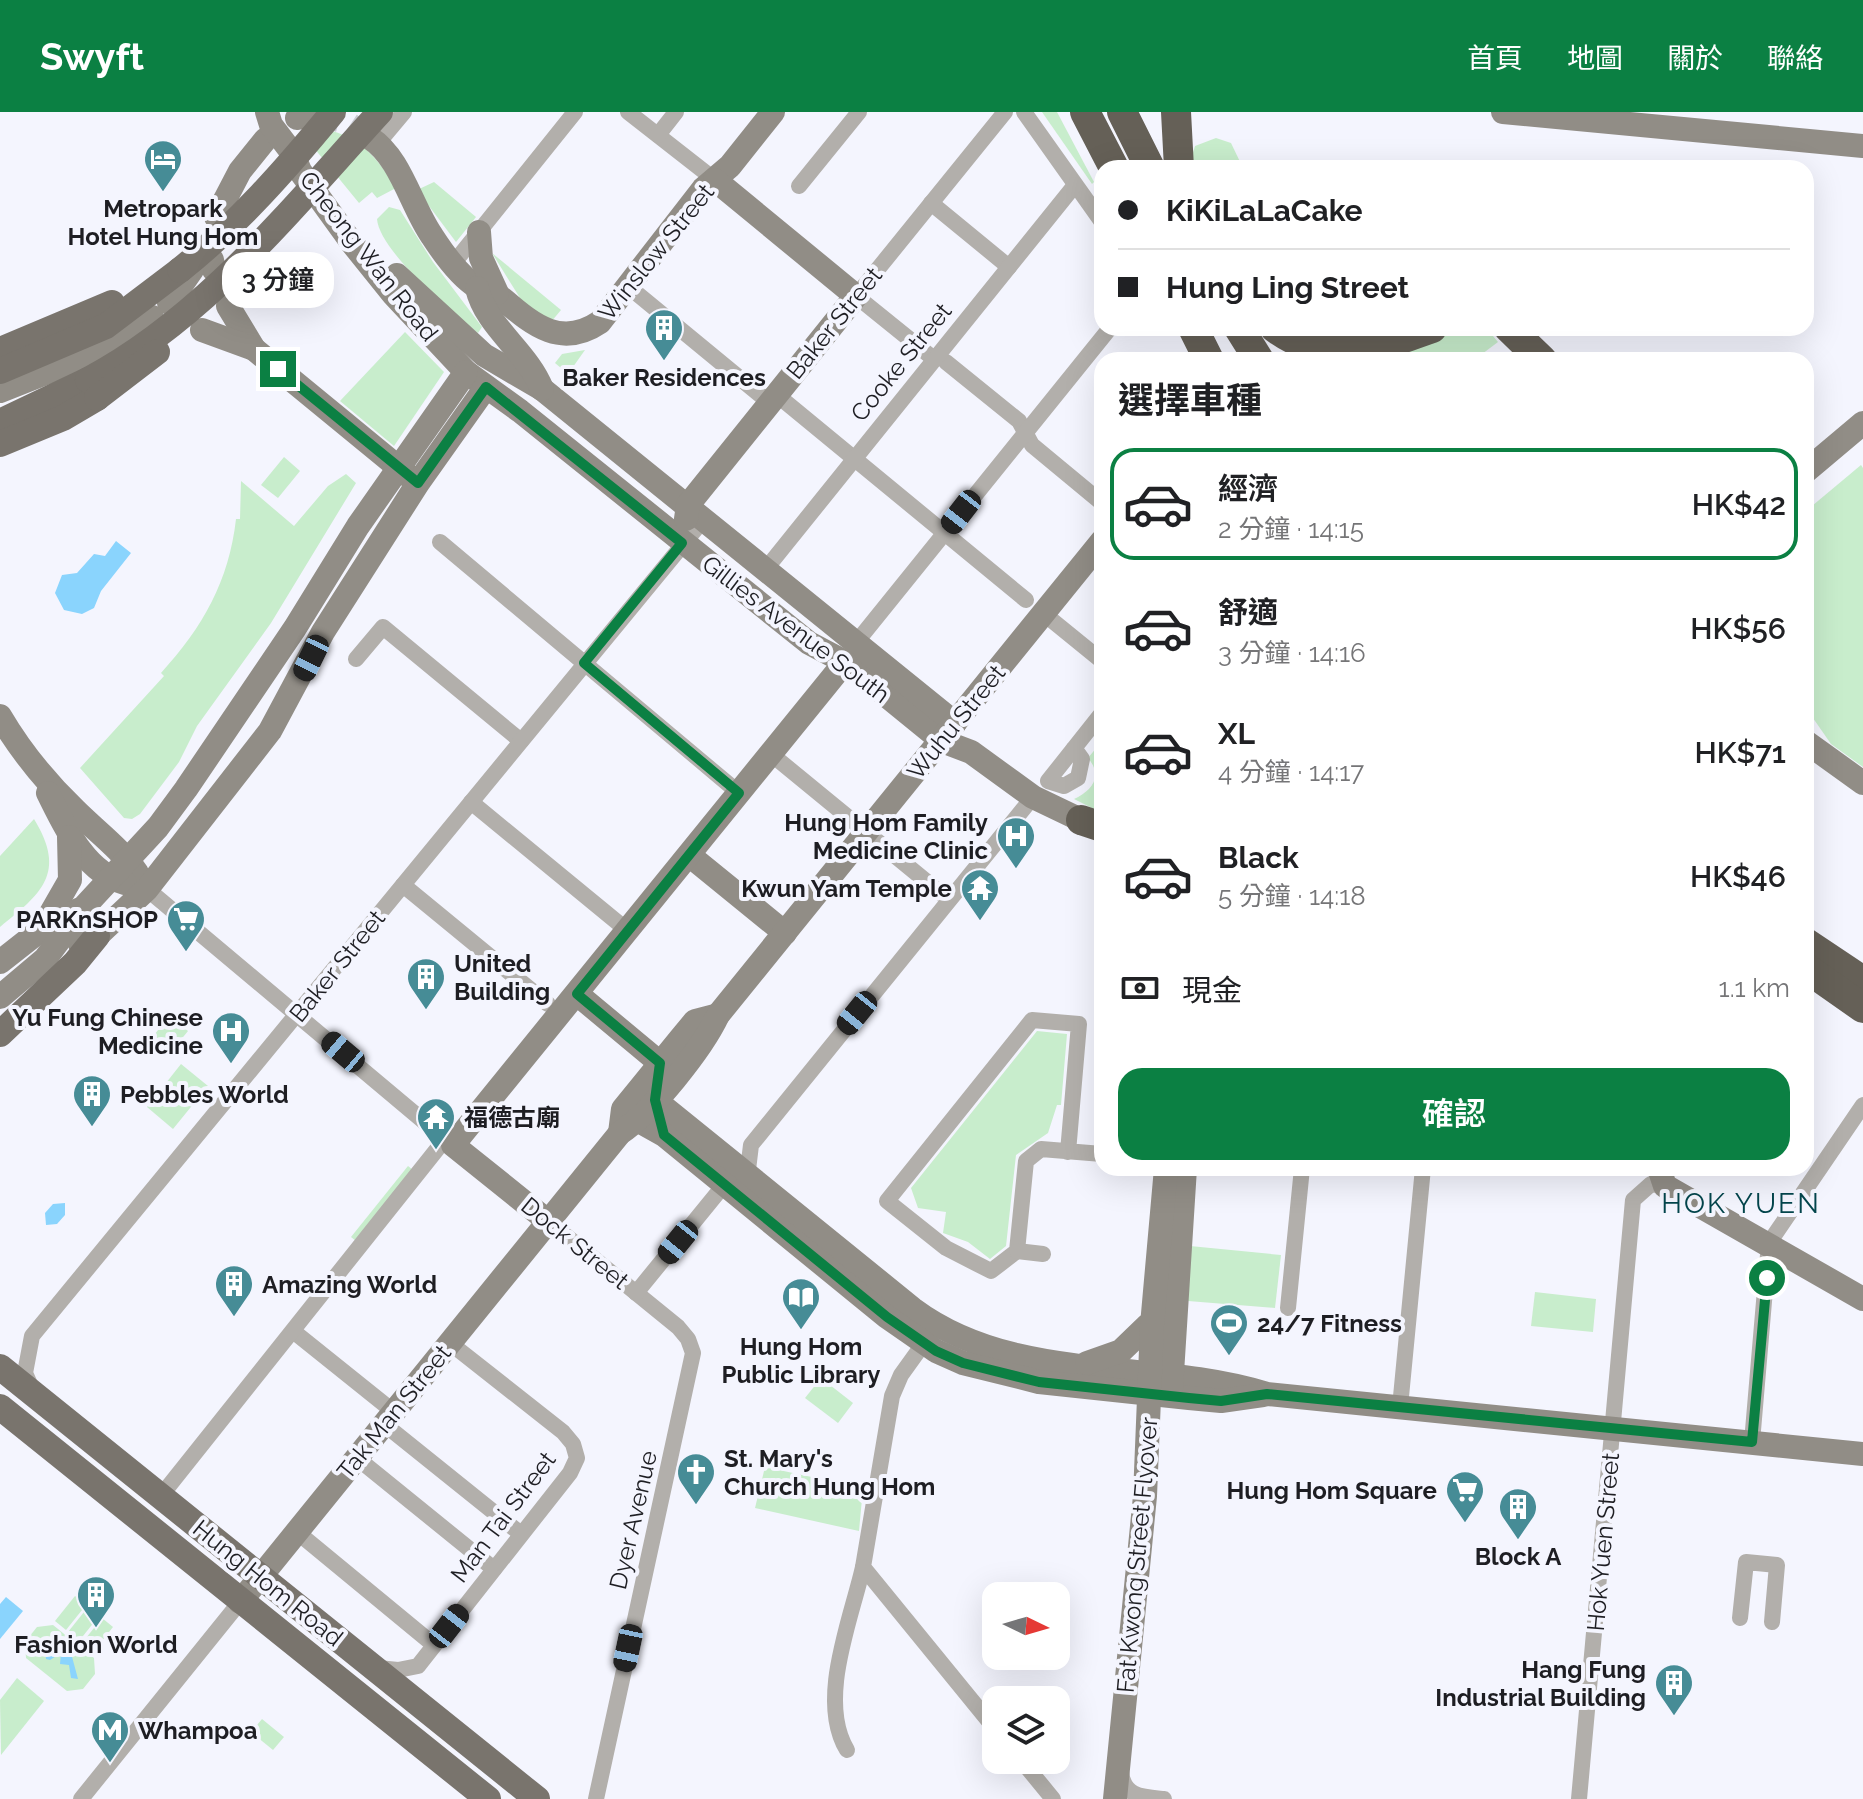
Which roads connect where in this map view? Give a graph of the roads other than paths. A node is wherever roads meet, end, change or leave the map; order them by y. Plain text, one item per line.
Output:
1 (267, 112) edge
2 (380, 112) edge
3 (404, 112) edge
4 (575, 112) edge
5 (628, 112) edge
6 (676, 112) edge
7 (773, 112) edge
8 (859, 112) edge
9 (1005, 112) edge
10 (1024, 112) edge
11 (1085, 112) edge
12 (1122, 112) edge
13 (1176, 112) edge
14 (1503, 112) edge
15 (315, 115) edge
16 (658, 135) junction
17 (265, 140) dead end
18 (374, 140) joint
19 (1863, 146) edge
20 (1110, 160) edge
21 (1146, 160) edge
22 (1179, 160) edge
23 (715, 180) junction
24 (1075, 185) junction
25 (799, 186) dead end
26 (931, 203) junction
27 (1094, 211) edge
28 (216, 217) dead end
29 (479, 232) junction
30 (358, 239) junction
31 (250, 254) junction
32 (453, 264) junction
33 (1009, 267) junction
34 (200, 268) junction
35 (629, 287) junction
36 (487, 290) junction
37 (856, 296) junction
38 (228, 306) dead end
39 (202, 330) dead end
40 (1103, 336) edge
41 (1289, 336) edge
42 (1409, 336) edge
43 (1517, 336) edge
44 (254, 349) junction
45 (0, 350) edge
46 (1339, 352) edge
47 (1352, 352) edge
48 (1534, 352) edge
49 (484, 355) junction
50 (940, 361) junction
51 (0, 371) edge
52 (466, 372) junction
53 (486, 387) junction
54 (542, 389) junction
55 (0, 391) edge
56 (774, 399) junction
57 (0, 422) edge
58 (1863, 423) edge
59 (1024, 432) junction
60 (0, 444) edge
61 (854, 458) junction
62 (1814, 464) edge
63 (408, 476) junction
64 (1094, 496) edge
65 (696, 512) junction
66 (945, 533) junction
67 (440, 542) dead end
68 (682, 543) junction
69 (1094, 549) edge
70 (765, 570) junction
71 (1035, 606) junction
72 (850, 653) junction
73 (1094, 654) edge
74 (356, 659) dead end
75 (584, 663) junction
76 (0, 716) edge
77 (1094, 723) edge
78 (948, 732) junction
79 (521, 741) junction
80 (1074, 748) dead end
81 (1814, 748) edge
82 (771, 754) junction
83 (33, 763) junction
84 (1863, 783) edge
85 (739, 793) junction
86 (1033, 797) junction
87 (471, 802) junction
88 (1091, 824) edge
89 (866, 832) junction
90 (69, 837) junction
91 (689, 855) junction
92 (128, 860) junction
93 (110, 879) junction
94 (403, 885) junction
95 (147, 889) junction
96 (949, 900) junction
97 (84, 907) junction
98 (42, 929) junction
99 (628, 931) junction
100 (785, 933) junction
101 (1814, 933) edge
102 (97, 936) junction
103 (1814, 948) edge
104 (45, 959) junction
105 (0, 962) edge
106 (1863, 968) edge
107 (1814, 974) edge
108 (1863, 981) edge
109 (1814, 983) edge
110 (577, 994) junction
111 (0, 997) edge
112 (548, 1004) dead end
113 (1863, 1008) edge
114 (298, 1015) junction
115 (718, 1015) junction
116 (1863, 1019) edge
117 (0, 1034) edge
118 (660, 1063) junction
119 (655, 1100) junction
120 (1863, 1105) edge
121 (630, 1127) junction
122 (664, 1135) junction
123 (450, 1142) junction
124 (1068, 1152) junction
125 (1094, 1154) edge
126 (1163, 1176) edge
127 (1163, 1176) edge
128 (1174, 1176) edge
129 (1184, 1176) edge
130 (1301, 1176) edge
131 (1422, 1176) edge
132 (1662, 1177) edge
133 (747, 1178) junction
134 (724, 1185) junction
135 (549, 1222) junction
136 (1769, 1243) junction
137 (1017, 1251) junction
138 (1043, 1254) dead end
139 (636, 1293) junction
140 (1863, 1299) edge
141 (1288, 1308) dead end
142 (1148, 1325) junction
143 (293, 1331) junction
144 (930, 1334) junction
145 (450, 1343) junction
146 (692, 1346) joint
147 (1078, 1365) junction
148 (0, 1367) edge
149 (1160, 1384) junction
150 (38, 1397) junction
151 (0, 1407) edge
152 (1400, 1407) junction
153 (389, 1418) junction
154 (1612, 1428) junction
155 (1752, 1442) junction
156 (1863, 1454) edge
157 (357, 1458) junction
158 (160, 1497) junction
159 (297, 1532) junction
160 (521, 1534) junction
161 (863, 1567) junction
162 (494, 1569) junction
163 (261, 1577) junction
164 (240, 1602) junction
165 (1740, 1618) dead end
166 (1772, 1622) dead end
167 (434, 1645) junction
168 (371, 1666) junction
169 (982, 1713) edge
170 (847, 1750) dead end
171 (1032, 1774) edge
172 (1123, 1796) edge
173 (81, 1799) edge
174 (488, 1799) edge
175 (537, 1799) edge
176 (596, 1799) edge
177 (1053, 1799) edge
178 (1164, 1799) edge
179 (1579, 1799) edge

1 - 30 main road, Cheong Wan Road, bridge
2 - 31 main road, bridge
3 - 18 street
4 - 29 street
5 - 16 street
6 - 16 street
7 - 23 main road, Winslow Street
8 - 25 street
9 - 26 street, Baker Street
10 - 24 street
11 - 20 highway
12 - 21 highway
13 - 22 highway
14 - 19 main road
15 - 34 main road, bridge
16 - 23 street
17 - 28 main road
18 - 32 main road
23 - 35 main road, Winslow Street
23 - 37 main road
24 - 27 street
24 - 33 street, Cooke Street
26 - 33 street
26 - 37 street, Baker Street
29 - 32 street
29 - 36 main road
30 - 49 main road, Cheong Wan Road
30 - 52 main road, Cheong Wan Road
31 - 57 main road, bridge
31 - 60 main road, bridge
32 - 36 main road
33 - 50 street, Cooke Street
34 - 45 main road
34 - 51 main road
34 - 55 main road
35 - 36 main road, Winslow Street
35 - 56 street
36 - 54 main road
37 - 50 street
37 - 56 main road, Baker Street
38 - 44 main road
39 - 44 main road
40 - 59 street
41 - 46 highway
42 - 47 highway
43 - 48 highway
44 - 63 main road
49 - 53 main road
49 - 54 main road, Gillies Avenue South
50 - 59 street
50 - 61 street, Cooke Street
52 - 53 main road, Cheong Wan Road
52 - 63 main road
53 - 63 main road
53 - 68 main road, Gillies Avenue South
54 - 65 main road, Gillies Avenue South
56 - 61 street
56 - 65 main road, Baker Street
58 - 62 main road
59 - 64 street
59 - 66 street
61 - 66 street
61 - 70 street, Cooke Street
63 - 92 main road
63 - 95 main road
65 - 68 main road, Baker Street
65 - 70 main road, Gillies Avenue South
66 - 71 street
66 - 72 street
67 - 75 street
68 - 72 main road, Gillies Avenue South
68 - 75 street, Baker Street
69 - 71 main road, Wuhu Street
70 - 72 main road, Gillies Avenue South
71 - 73 street
71 - 78 main road, Wuhu Street
72 - 78 main road, Gillies Avenue South
72 - 82 main road
74 - 79 street
75 - 79 street, Baker Street
75 - 85 street
76 - 83 main road
77 - 80 street
78 - 86 main road, Gillies Avenue South
78 - 89 main road, Wuhu Street
79 - 87 street, Baker Street
81 - 84 main road
82 - 85 main road
82 - 89 street
83 - 90 main road
83 - 92 main road
85 - 91 main road
86 - 88 main road, Gillies Avenue South
86 - 96 street
87 - 94 street, Baker Street
87 - 99 street
89 - 96 street
89 - 100 main road, Wuhu Street
90 - 93 main road
90 - 98 main road
91 - 99 main road
91 - 100 main road
92 - 93 main road
92 - 95 main road
93 - 95 main road
93 - 97 main road
94 - 112 street
94 - 114 street, Baker Street
95 - 102 main road
95 - 114 street
96 - 133 street
97 - 98 main road
97 - 104 main road
98 - 105 main road
99 - 110 main road
100 - 115 main road, Wuhu Street
101 - 106 main road
102 - 104 main road
102 - 117 main road
103 - 108 highway
104 - 111 main road
107 - 113 highway
109 - 116 main road
110 - 118 main road
110 - 123 main road
114 - 123 street
114 - 150 street, Baker Street
115 - 118 main road, Wuhu Street
115 - 119 main road, Wuhu Street
118 - 119 main road
118 - 121 main road, Wuhu Street
119 - 121 main road, Wuhu Street
119 - 122 main road
119 - 133 main road
120 - 136 street
121 - 122 main road
121 - 135 main road, Wuhu Street
122 - 134 main road
123 - 135 main road, Dock Street
123 - 143 street
124 - 125 street
124 - 137 street
124 - 137 street
126 - 142 main road
127 - 172 main road, Fat Kwong Street Flyover, bridge
128 - 172 main road, Fat Kwong Street Flyover
129 - 149 main road
130 - 141 street
131 - 152 street
132 - 136 main road
132 - 154 street, Hok Yuen Street
133 - 144 main road
134 - 139 street
134 - 144 main road
135 - 139 street, Dock Street
135 - 145 main road, Tak Man Street
136 - 140 main road
136 - 155 street
137 - 138 street
139 - 146 street, Dock Street
142 - 147 main road
142 - 149 main road
143 - 153 street
143 - 158 street
144 - 147 main road
144 - 149 main road
144 - 161 street
145 - 153 main road, Tak Man Street
145 - 160 street, Man Tai Street
146 - 176 street, Dyer Avenue
147 - 149 main road
148 - 150 main road, Hung Hom Road
149 - 152 main road
149 - 172 street
150 - 158 main road, Hung Hom Road
151 - 164 main road, Hung Hom Road
152 - 154 main road
153 - 157 main road, Tak Man Street
153 - 160 street
154 - 155 main road
154 - 179 street, Hok Yuen Street
155 - 156 main road
157 - 159 main road, Tak Man Street
157 - 162 street
158 - 163 main road, Hung Hom Road
159 - 163 main road, Tak Man Street
159 - 167 street
160 - 162 street, Man Tai Street
161 - 169 street
161 - 170 street
162 - 167 street, Man Tai Street
163 - 164 main road, Tak Man Street
163 - 168 main road, Hung Hom Road
164 - 173 street
164 - 174 main road, Hung Hom Road
165 - 166 street
167 - 168 street, Man Tai Street
168 - 175 main road, Hung Hom Road
171 - 177 street
172 - 178 street

